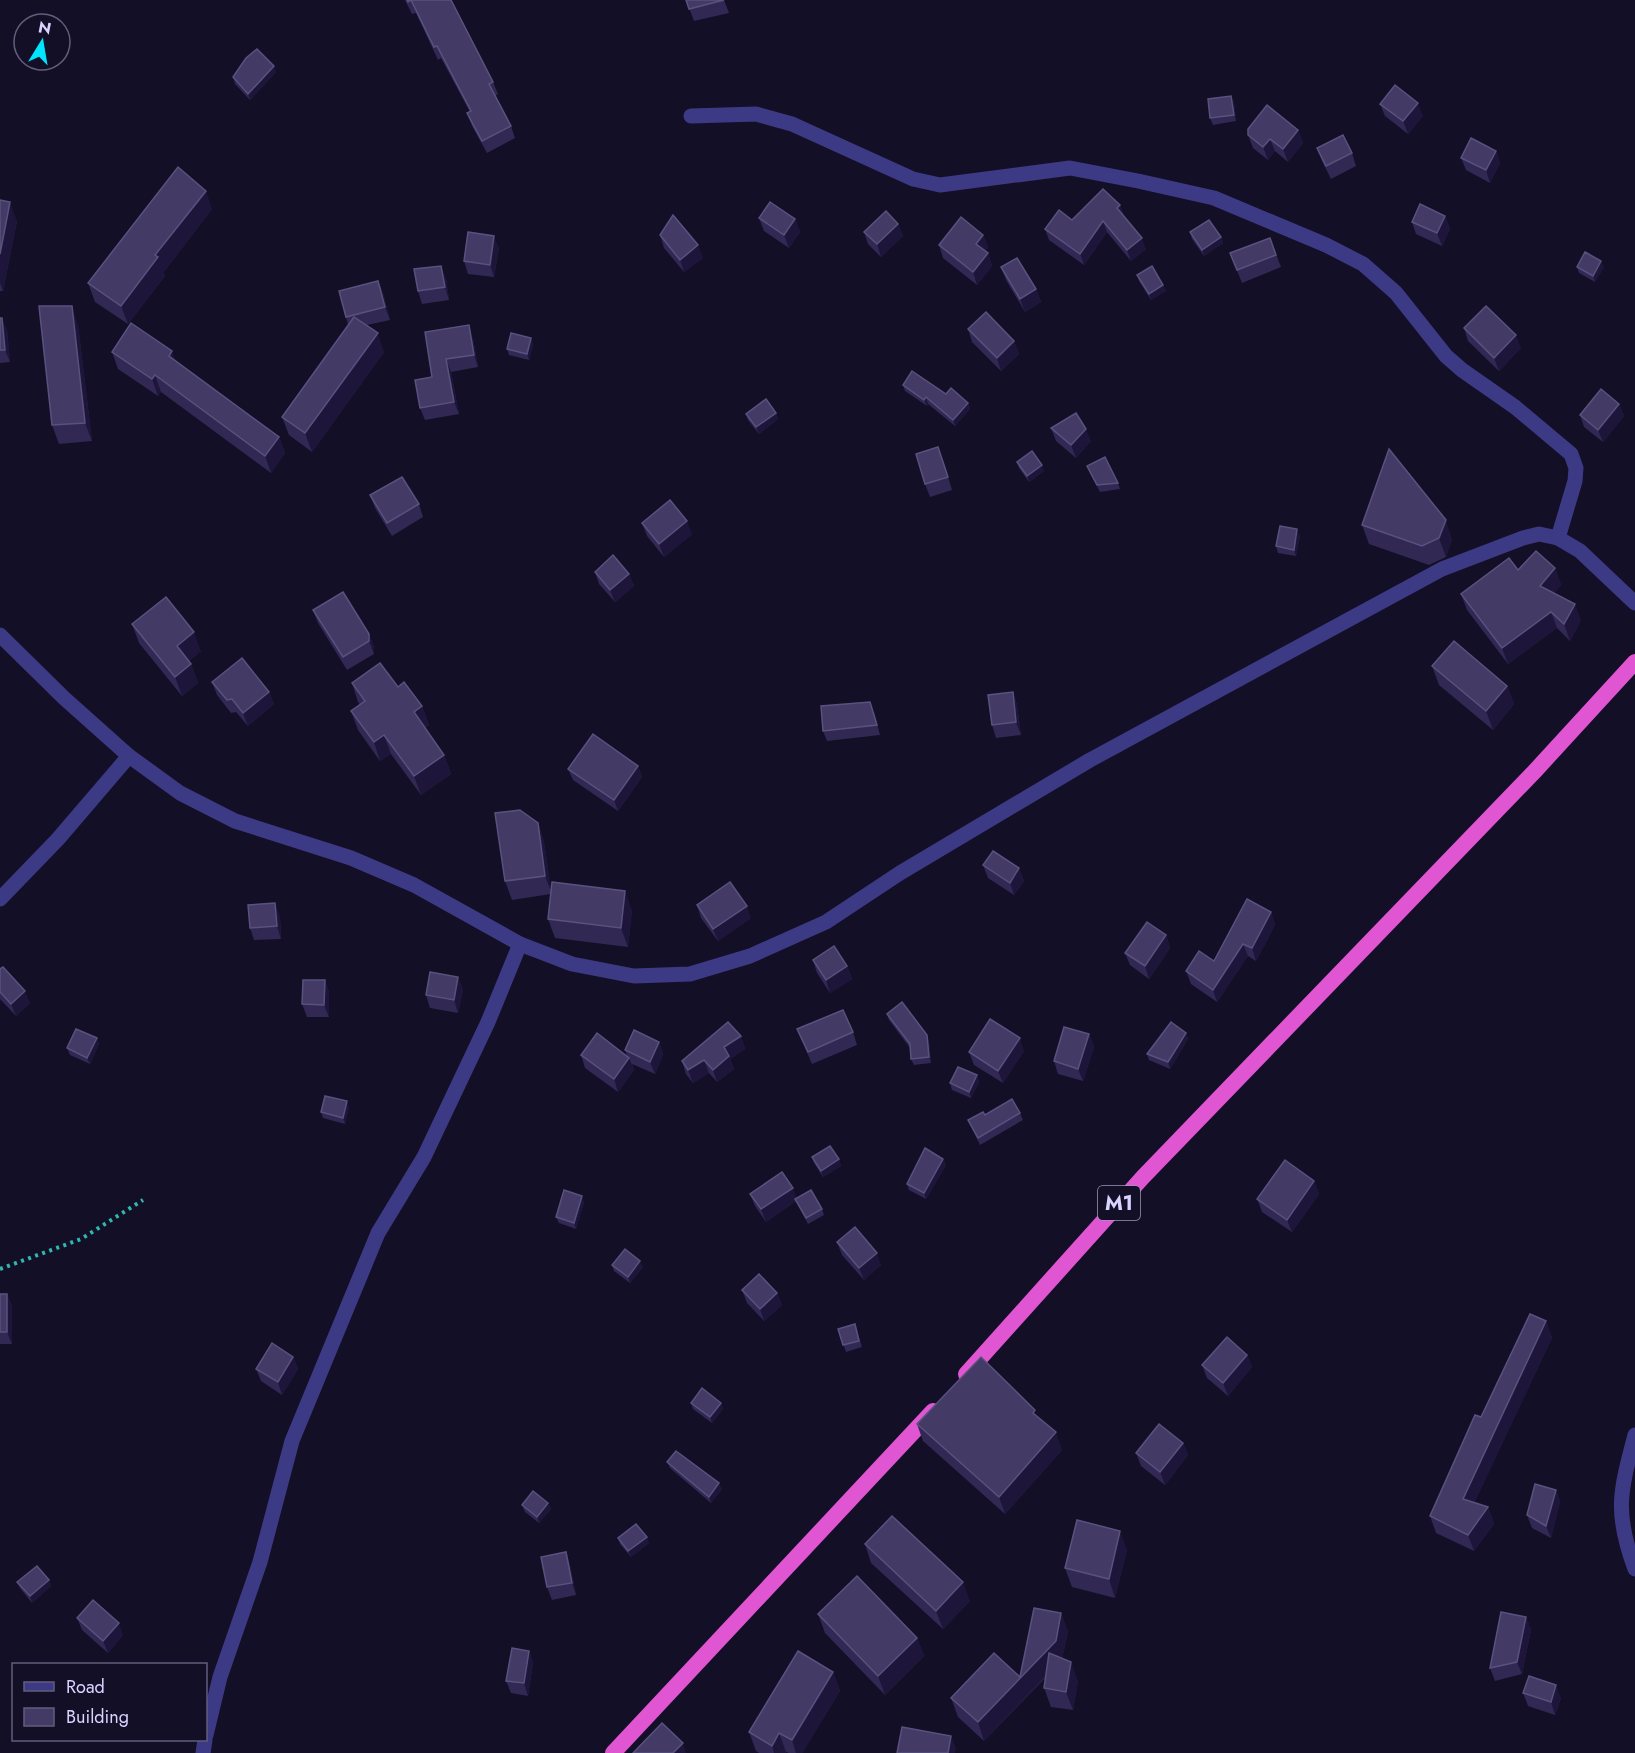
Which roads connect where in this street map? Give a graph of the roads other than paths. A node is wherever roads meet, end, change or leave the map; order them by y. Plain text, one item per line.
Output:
1 (690, 116) dead end
2 (1558, 538) junction
3 (1635, 603) edge
4 (0, 635) edge
5 (1635, 662) edge
6 (129, 756) junction
7 (0, 899) edge
8 (520, 944) junction
9 (956, 1385) edge
10 (940, 1402) edge
11 (1635, 1435) edge
12 (1635, 1569) edge
13 (207, 1731) edge
14 (613, 1753) edge

1 - 2 street
2 - 3 street
2 - 8 street
4 - 6 street
5 - 9 highway, M1
6 - 7 street
6 - 8 street
8 - 13 street
10 - 14 highway
11 - 12 street

